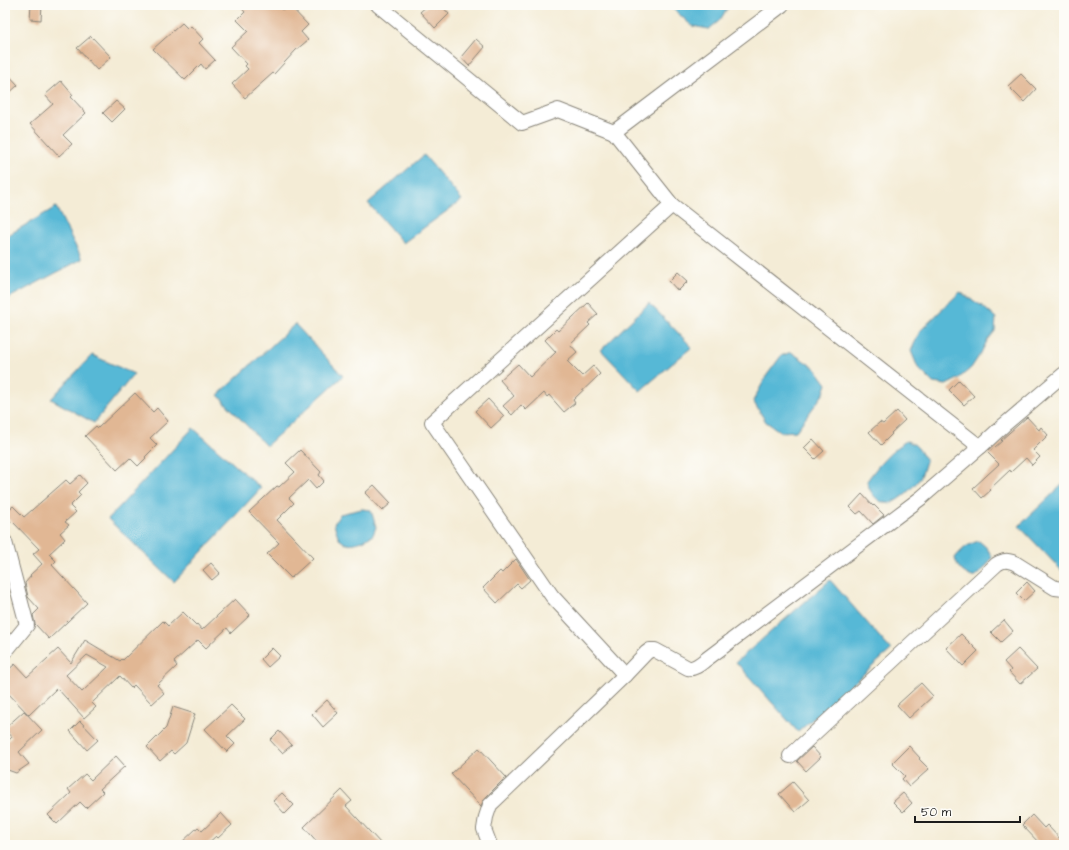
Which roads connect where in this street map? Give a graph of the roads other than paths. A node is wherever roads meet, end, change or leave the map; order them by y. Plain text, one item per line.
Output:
1 (378, 5) edge
2 (782, 5) edge
3 (614, 132) junction
4 (672, 205) junction
5 (1064, 374) edge
6 (980, 447) junction
7 (5, 542) edge
8 (1064, 589) edge
9 (5, 652) edge
10 (625, 675) junction
11 (790, 756) dead end
12 (490, 845) edge

1 - 3 street
2 - 3 street
3 - 4 street
4 - 6 street
4 - 10 street
5 - 6 street
6 - 10 street
7 - 9 street
8 - 11 street
10 - 12 street

